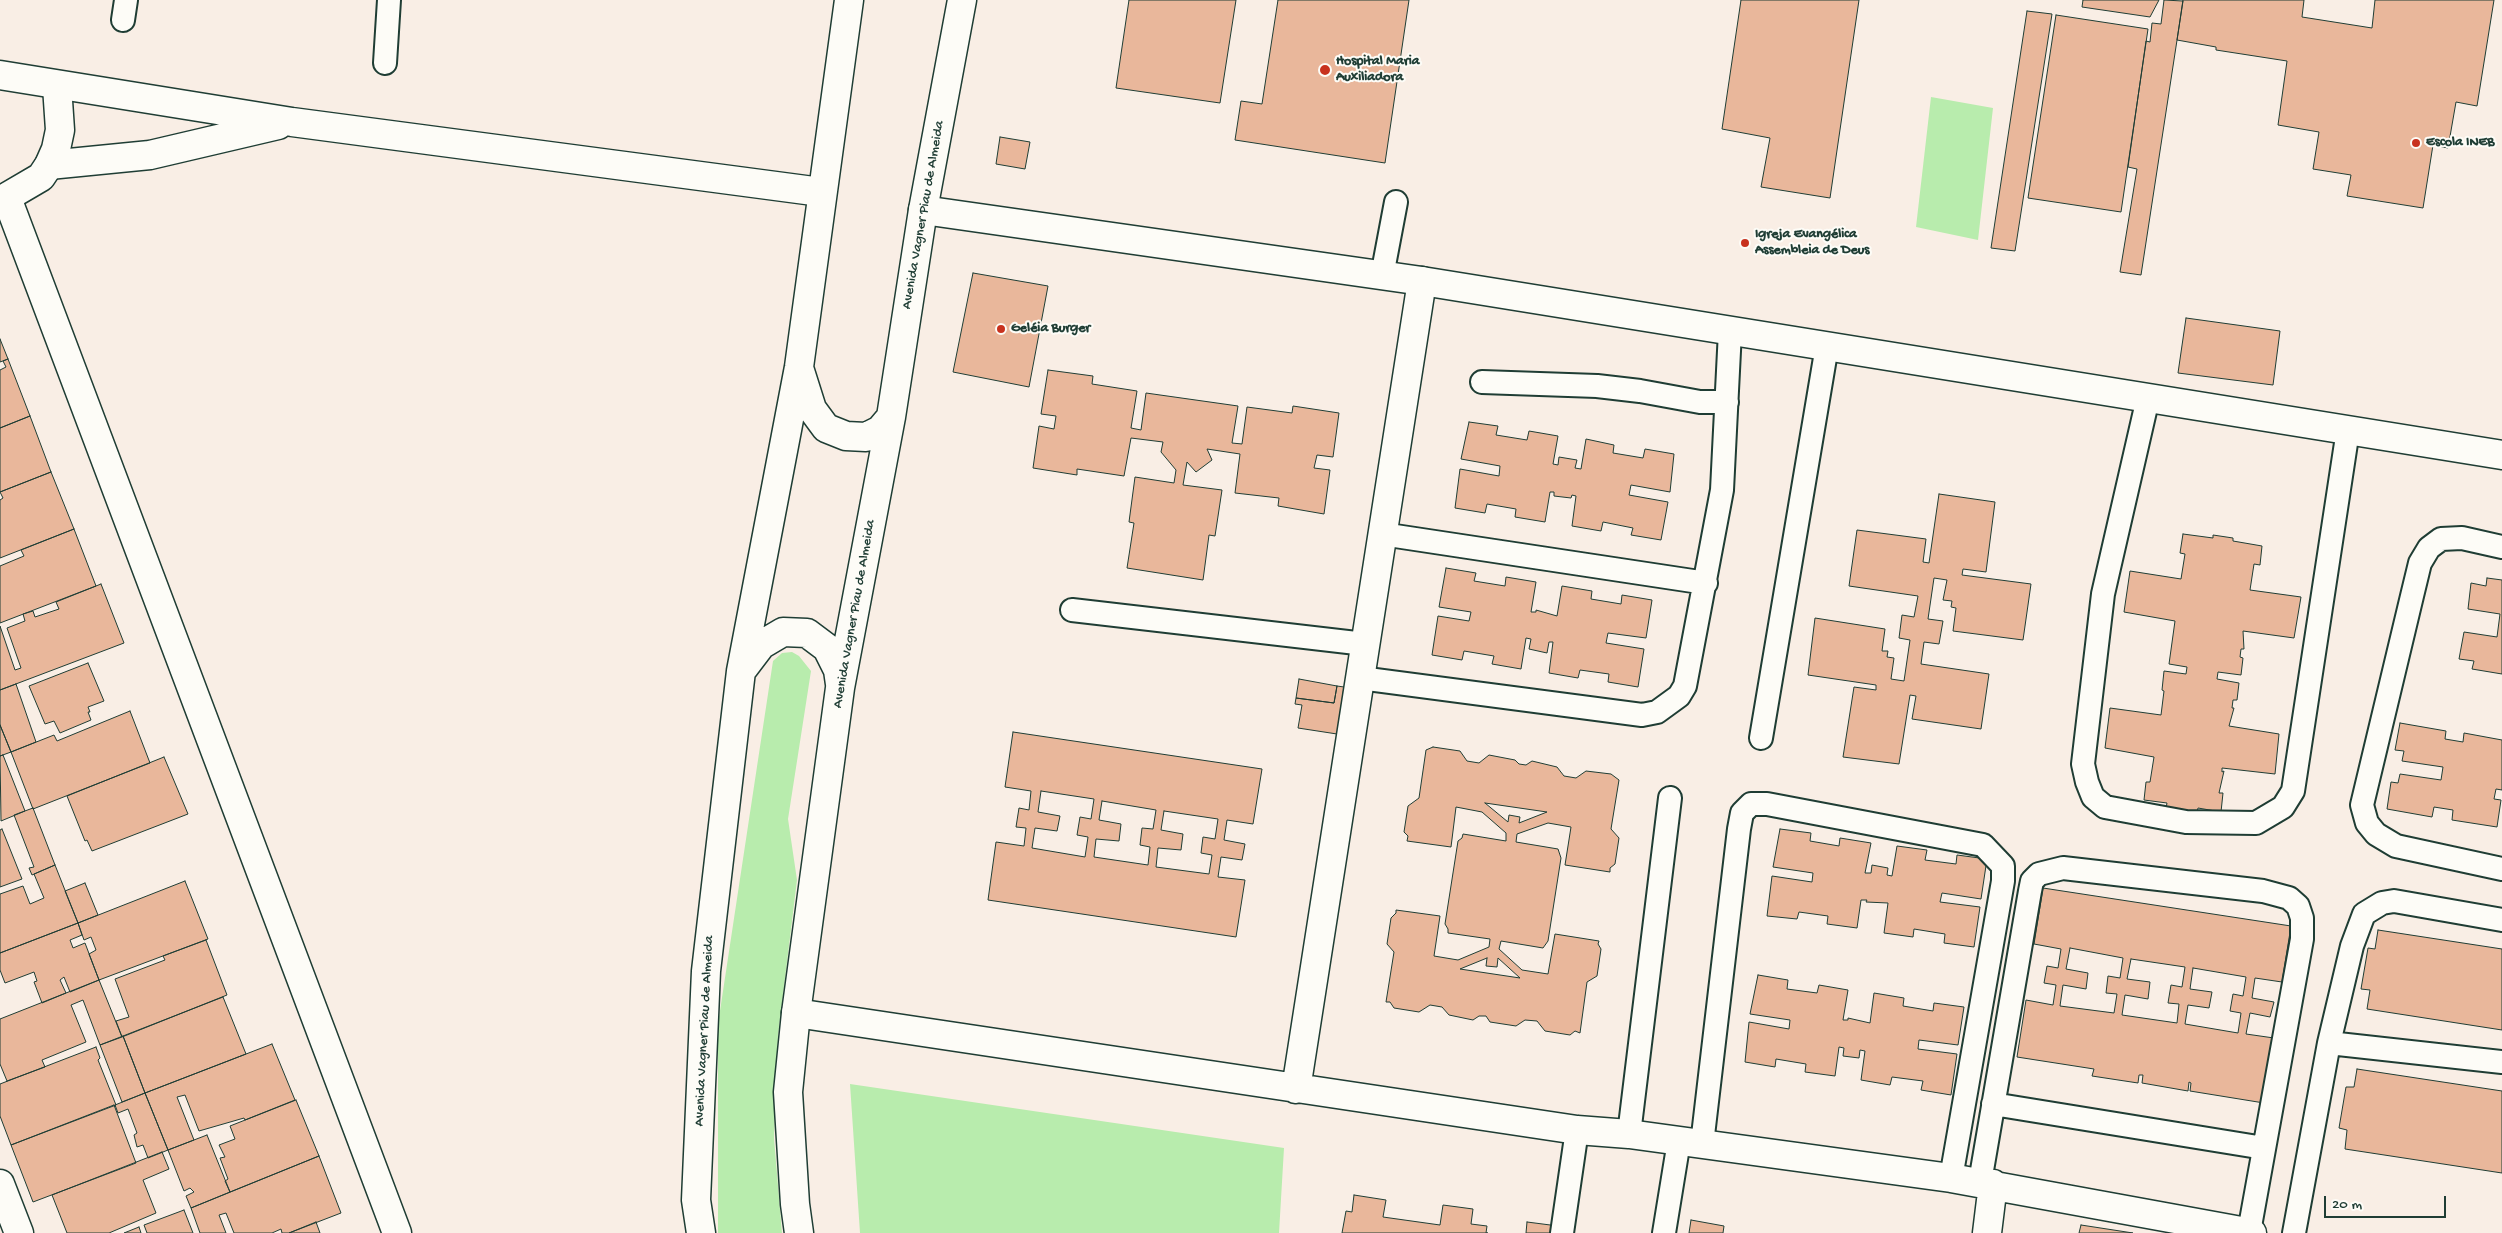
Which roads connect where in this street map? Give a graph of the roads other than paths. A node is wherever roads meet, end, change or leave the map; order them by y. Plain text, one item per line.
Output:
1 (389, 0) edge
2 (850, 0) edge
3 (960, 5) edge
4 (385, 63) dead end
5 (0, 75) edge
6 (57, 86) junction
7 (292, 122) junction
8 (49, 165) junction
9 (821, 192) junction
10 (3, 200) edge
11 (1396, 202) dead end
12 (923, 210) junction
13 (1382, 276) junction
14 (1422, 281) junction
15 (1730, 331) junction
16 (1827, 346) junction
17 (799, 367) junction
18 (1482, 382) dead end
19 (2148, 398) junction
20 (1727, 402) junction
21 (891, 417) junction
22 (2348, 430) junction
23 (2502, 455) edge
24 (1382, 534) junction
25 (2502, 547) edge
26 (1706, 583) junction
27 (1072, 610) dead end
28 (1365, 644) junction
29 (741, 671) junction
30 (1360, 678) junction
31 (840, 688) junction
32 (1761, 738) dead end
33 (1670, 798) dead end
34 (2502, 869) edge
35 (2502, 920) edge
36 (796, 1014) junction
37 (2329, 1043) junction
38 (2502, 1062) edge
39 (1296, 1089) junction
40 (1993, 1104) junction
41 (1577, 1130) junction
42 (1629, 1134) junction
43 (1690, 1142) junction
44 (2264, 1148) junction
45 (1951, 1178) junction
46 (1986, 1183) junction
47 (0, 1184) edge
48 (19, 1233) edge
49 (397, 1233) edge
50 (701, 1233) edge
51 (799, 1233) edge
52 (1562, 1233) edge
53 (1664, 1233) edge
54 (1987, 1233) edge
55 (2251, 1233) edge
56 (2294, 1233) edge

1 - 4 lane
2 - 9 street, Avenida Vagner Piau de Almeida
3 - 12 street, Avenida Vagner Piau de Almeida
5 - 6 street
6 - 7 street
6 - 8 street
7 - 8 street
7 - 9 street
8 - 10 street
9 - 17 street, Avenida Vagner Piau de Almeida
10 - 49 street
11 - 13 lane
12 - 13 street
12 - 21 street, Avenida Vagner Piau de Almeida
13 - 14 street
14 - 15 street
14 - 24 street
15 - 16 street
15 - 20 lane
16 - 19 street
16 - 32 lane
17 - 21 street
17 - 29 street, Avenida Vagner Piau de Almeida
18 - 20 lane
19 - 22 street
19 - 22 lane
20 - 26 lane
21 - 31 street, Avenida Vagner Piau de Almeida
22 - 23 street
24 - 26 lane
24 - 28 street
25 - 34 lane
26 - 30 lane
27 - 28 lane
28 - 30 street
29 - 31 street
29 - 50 street, Avenida Vagner Piau de Almeida
30 - 39 street
31 - 36 street, Avenida Vagner Piau de Almeida
33 - 42 lane
35 - 37 lane
36 - 39 street
36 - 51 street, Avenida Vagner Piau de Almeida
37 - 38 lane
37 - 56 lane
39 - 41 street
40 - 44 lane
40 - 44 lane
40 - 46 lane
41 - 42 street
41 - 52 lane
42 - 43 street
43 - 45 street
43 - 45 lane
43 - 53 lane
44 - 55 lane
45 - 46 street
46 - 54 street
46 - 55 street
47 - 48 street

